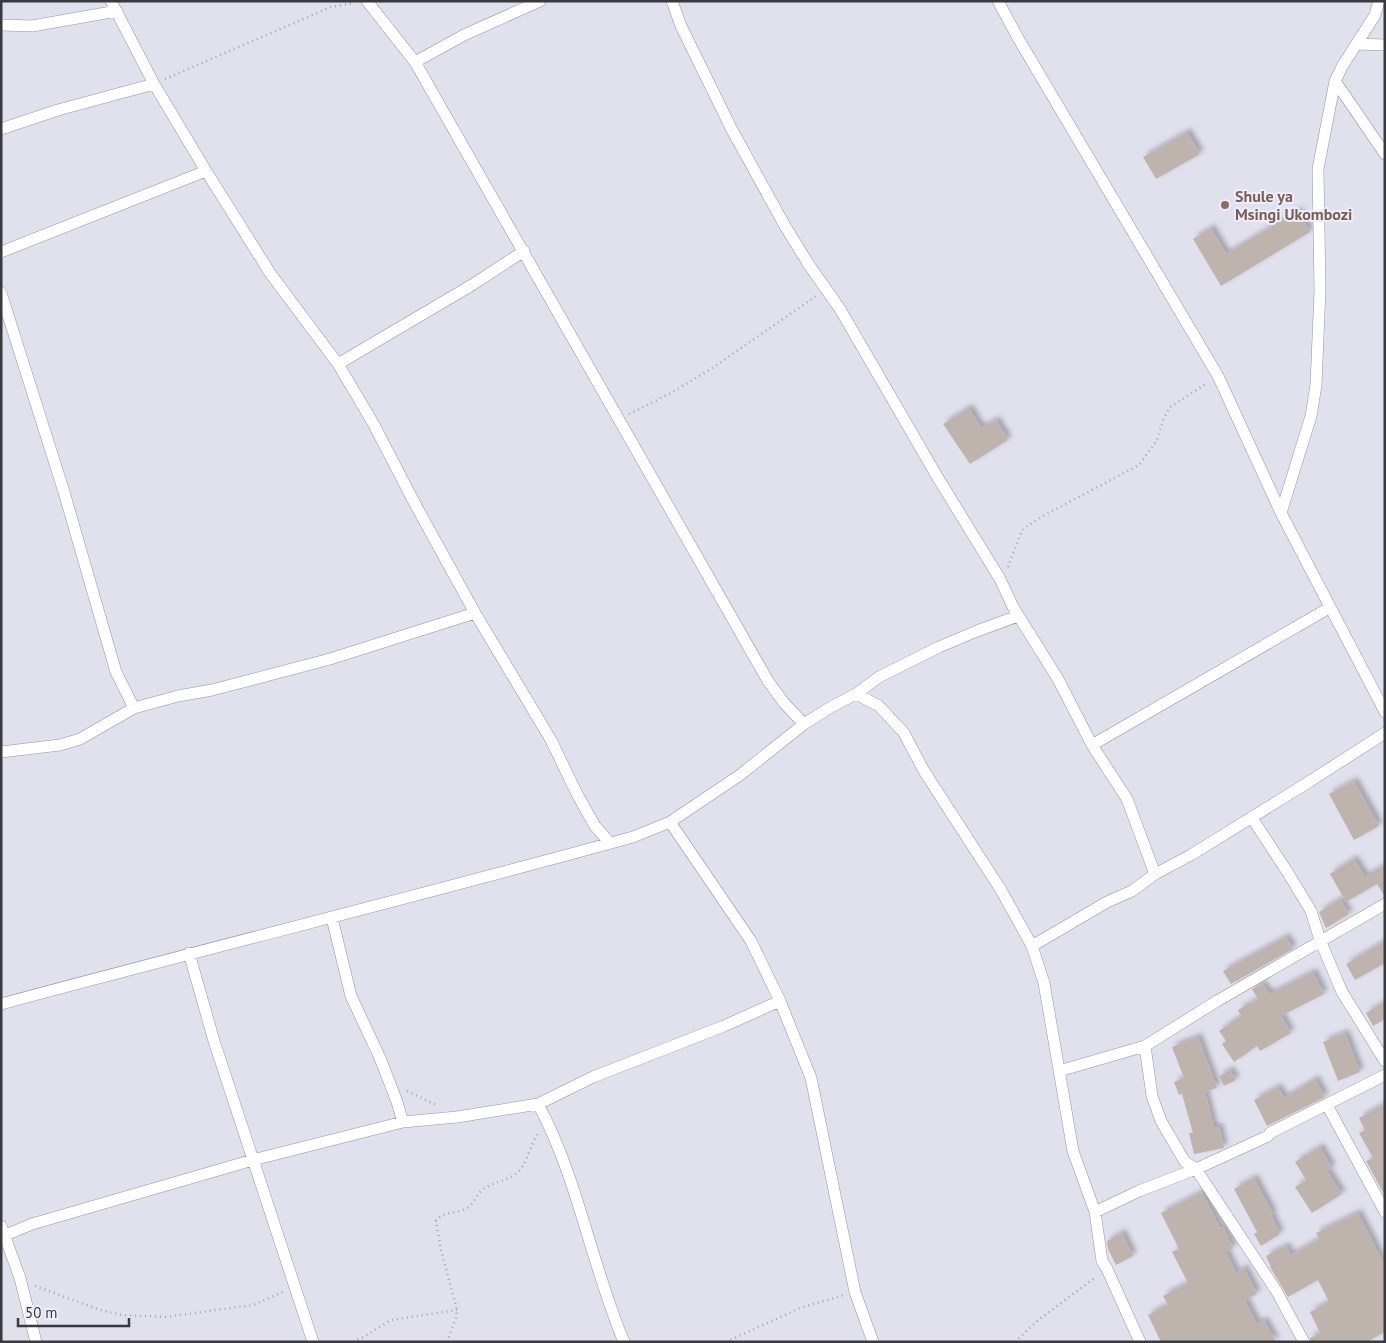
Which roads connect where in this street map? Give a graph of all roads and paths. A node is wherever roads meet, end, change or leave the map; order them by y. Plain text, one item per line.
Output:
1 (367, 1) edge
2 (540, 1) edge
3 (672, 1) edge
4 (998, 1) edge
5 (1379, 1) edge
6 (355, 3) dead end
7 (114, 6) edge
8 (1, 25) edge
9 (1357, 44) junction
10 (1385, 45) edge
11 (415, 62) junction
12 (1335, 80) junction
13 (154, 84) junction
14 (1, 129) edge
15 (1385, 154) edge
16 (206, 171) junction
17 (524, 251) junction
18 (1, 252) edge
19 (826, 289) junction
20 (1, 293) edge
21 (338, 364) junction
22 (1218, 376) junction
23 (619, 419) junction
24 (1282, 513) junction
25 (1000, 579) junction
26 (1329, 608) junction
27 (475, 613) junction
28 (1018, 616) junction
29 (856, 694) junction
30 (134, 708) junction
31 (1385, 712) edge
32 (804, 724) junction
33 (1385, 732) edge
34 (1092, 745) junction
35 (1, 752) edge
36 (1252, 818) junction
37 (670, 822) junction
38 (610, 843) junction
39 (1155, 874) junction
40 (1385, 904) edge
41 (332, 918) junction
42 (1320, 940) junction
43 (1032, 946) junction
44 (190, 953) junction
45 (780, 1001) junction
46 (1, 1004) edge
47 (1145, 1046) junction
48 (1385, 1061) edge
49 (1058, 1071) junction
50 (1385, 1074) edge
51 (390, 1083) junction
52 (538, 1104) junction
53 (1327, 1105) junction
54 (457, 1117) junction
55 (403, 1122) junction
56 (549, 1123) junction
57 (253, 1160) junction
58 (1196, 1169) junction
59 (1094, 1212) junction
60 (1385, 1212) edge
61 (2, 1233) edge
62 (1107, 1269) junction
63 (20, 1278) junction
64 (294, 1288) junction
65 (855, 1292) junction
66 (457, 1310) junction
67 (36, 1342) edge
68 (313, 1342) edge
69 (352, 1342) edge
70 (447, 1342) edge
71 (624, 1342) edge
72 (726, 1342) edge
73 (873, 1342) edge
74 (1015, 1342) edge
75 (1140, 1342) edge
76 (1304, 1342) edge

1 - 11 street
2 - 11 street
3 - 19 street
4 - 22 street
5 - 9 street
6 - 13 path
7 - 8 street
7 - 13 street
9 - 10 street
9 - 12 street
11 - 17 street
12 - 15 street
12 - 24 street
13 - 14 street
13 - 16 street
16 - 18 street
16 - 21 street
17 - 21 street
17 - 23 street
19 - 23 path
19 - 25 street
20 - 30 street
21 - 27 street
22 - 24 street
22 - 25 path
23 - 32 street
24 - 26 street
25 - 28 street
26 - 31 street
26 - 34 street
27 - 30 street
27 - 38 street
28 - 29 street
28 - 34 street
29 - 32 street
29 - 43 street
30 - 35 street
32 - 37 street
33 - 36 street
34 - 39 street
36 - 39 street
36 - 42 street
37 - 38 street
37 - 45 street
38 - 41 street
39 - 43 street
40 - 42 street
41 - 44 street
41 - 51 street
42 - 47 street
42 - 48 street
43 - 49 street
44 - 46 street
44 - 57 street
45 - 52 street
45 - 65 street
47 - 49 street
47 - 58 street
49 - 59 street
50 - 53 street
51 - 54 path
51 - 55 street
52 - 54 street
52 - 56 street
53 - 58 street
53 - 60 street
54 - 55 street
55 - 57 street
56 - 66 path
56 - 71 street
57 - 61 street
57 - 64 street
58 - 59 street
58 - 76 street
59 - 62 street
61 - 63 street
62 - 74 path
62 - 75 street
63 - 64 path
63 - 67 street
64 - 68 street
65 - 72 path
65 - 73 street
66 - 69 path
66 - 70 path

